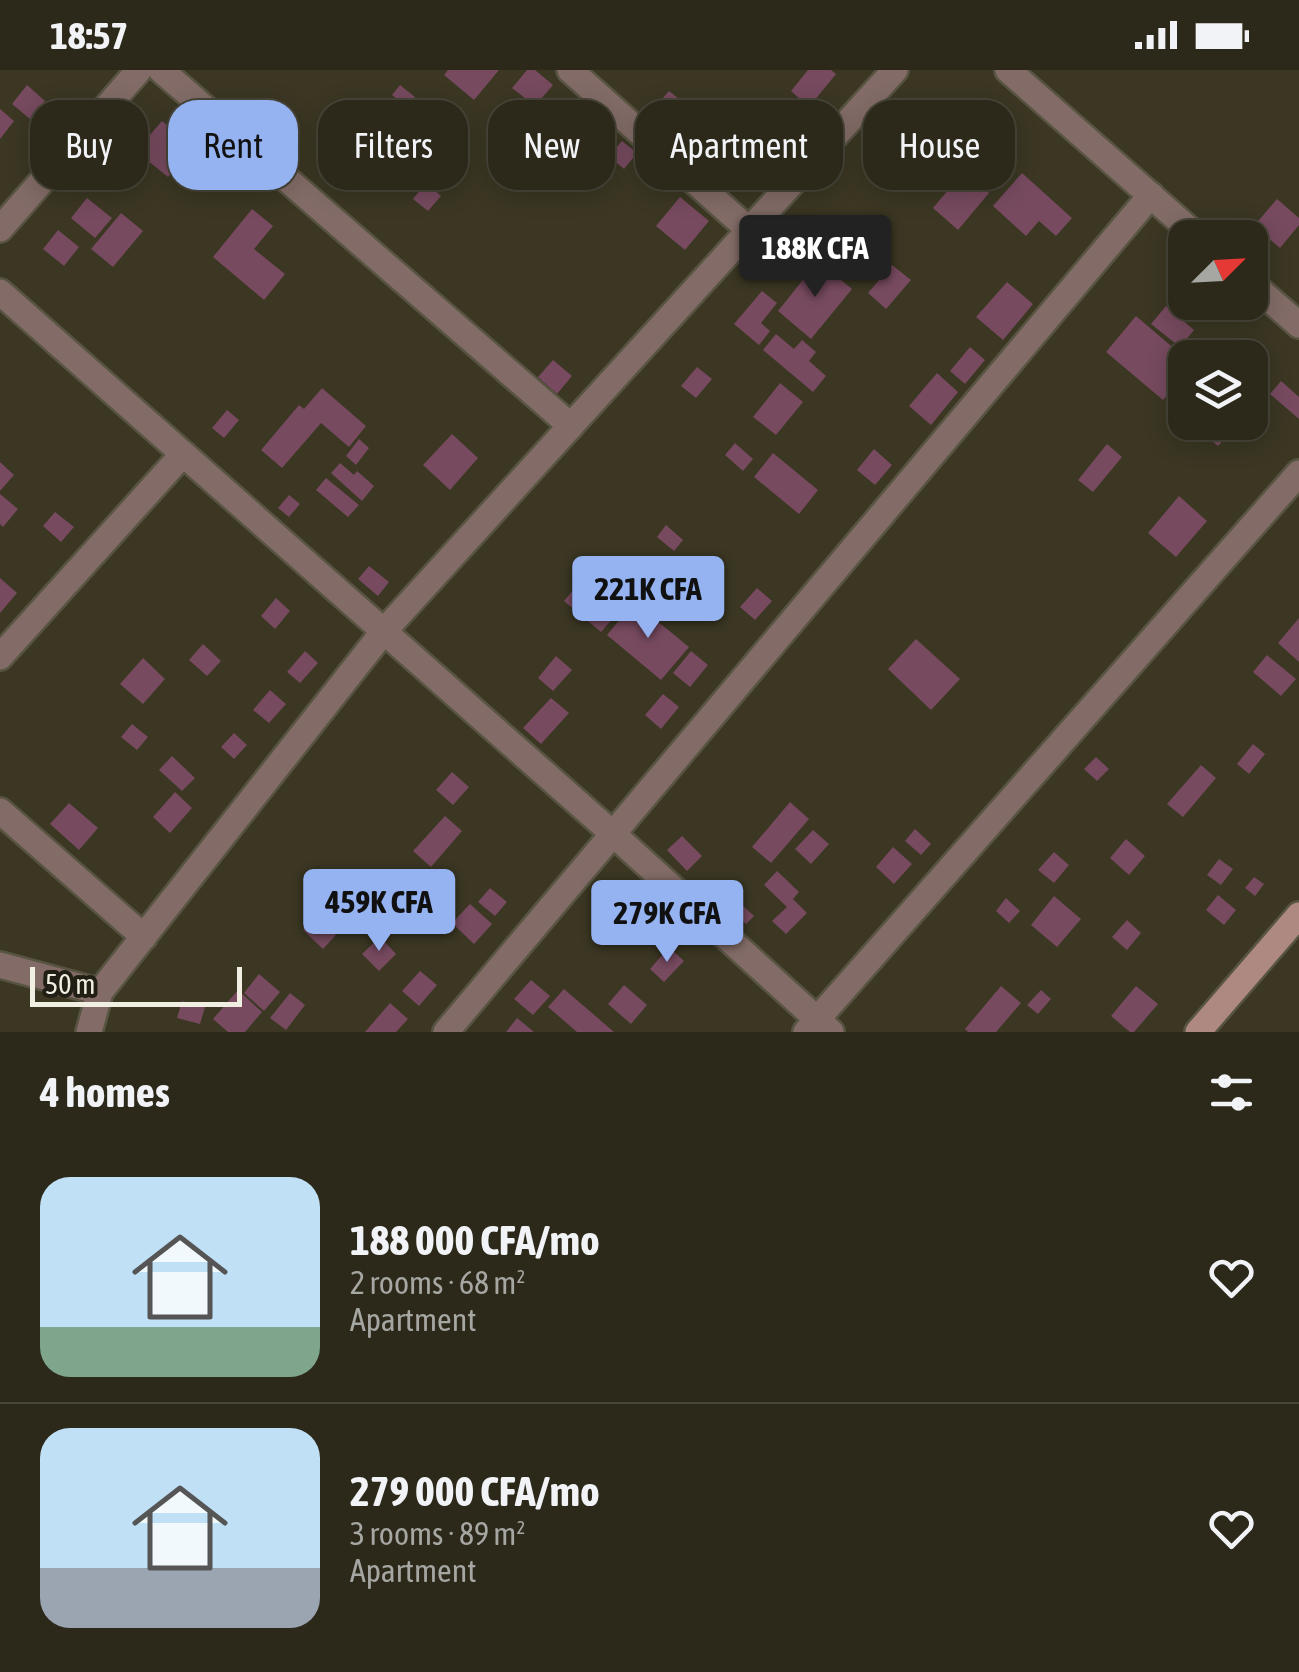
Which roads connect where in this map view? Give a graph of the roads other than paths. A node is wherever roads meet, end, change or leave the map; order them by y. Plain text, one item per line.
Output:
1 (139, 70) edge
2 (161, 70) edge
3 (570, 70) edge
4 (895, 70) edge
5 (1008, 70) edge
6 (1151, 195) junction
7 (1179, 220) edge
8 (0, 230) edge
9 (749, 230) junction
10 (0, 292) edge
11 (1268, 298) edge
12 (1299, 325) edge
13 (571, 426) junction
14 (183, 454) junction
15 (1299, 473) edge
16 (384, 632) junction
17 (0, 658) edge
18 (0, 811) edge
19 (612, 833) junction
20 (1299, 914) edge
21 (144, 937) junction
22 (0, 965) edge
23 (100, 992) junction
24 (818, 1028) edge
25 (90, 1032) edge
26 (446, 1032) edge
27 (1198, 1032) edge

1 - 8 street
2 - 13 street
3 - 9 street
4 - 9 street
5 - 6 street
6 - 7 street
6 - 19 street
9 - 13 street
10 - 14 street
11 - 12 street
13 - 16 street
14 - 16 street
14 - 17 street
15 - 24 street
16 - 19 street
16 - 21 street
18 - 21 street
19 - 24 street
19 - 26 street
20 - 27 main road
21 - 23 street
22 - 23 street
23 - 25 street

